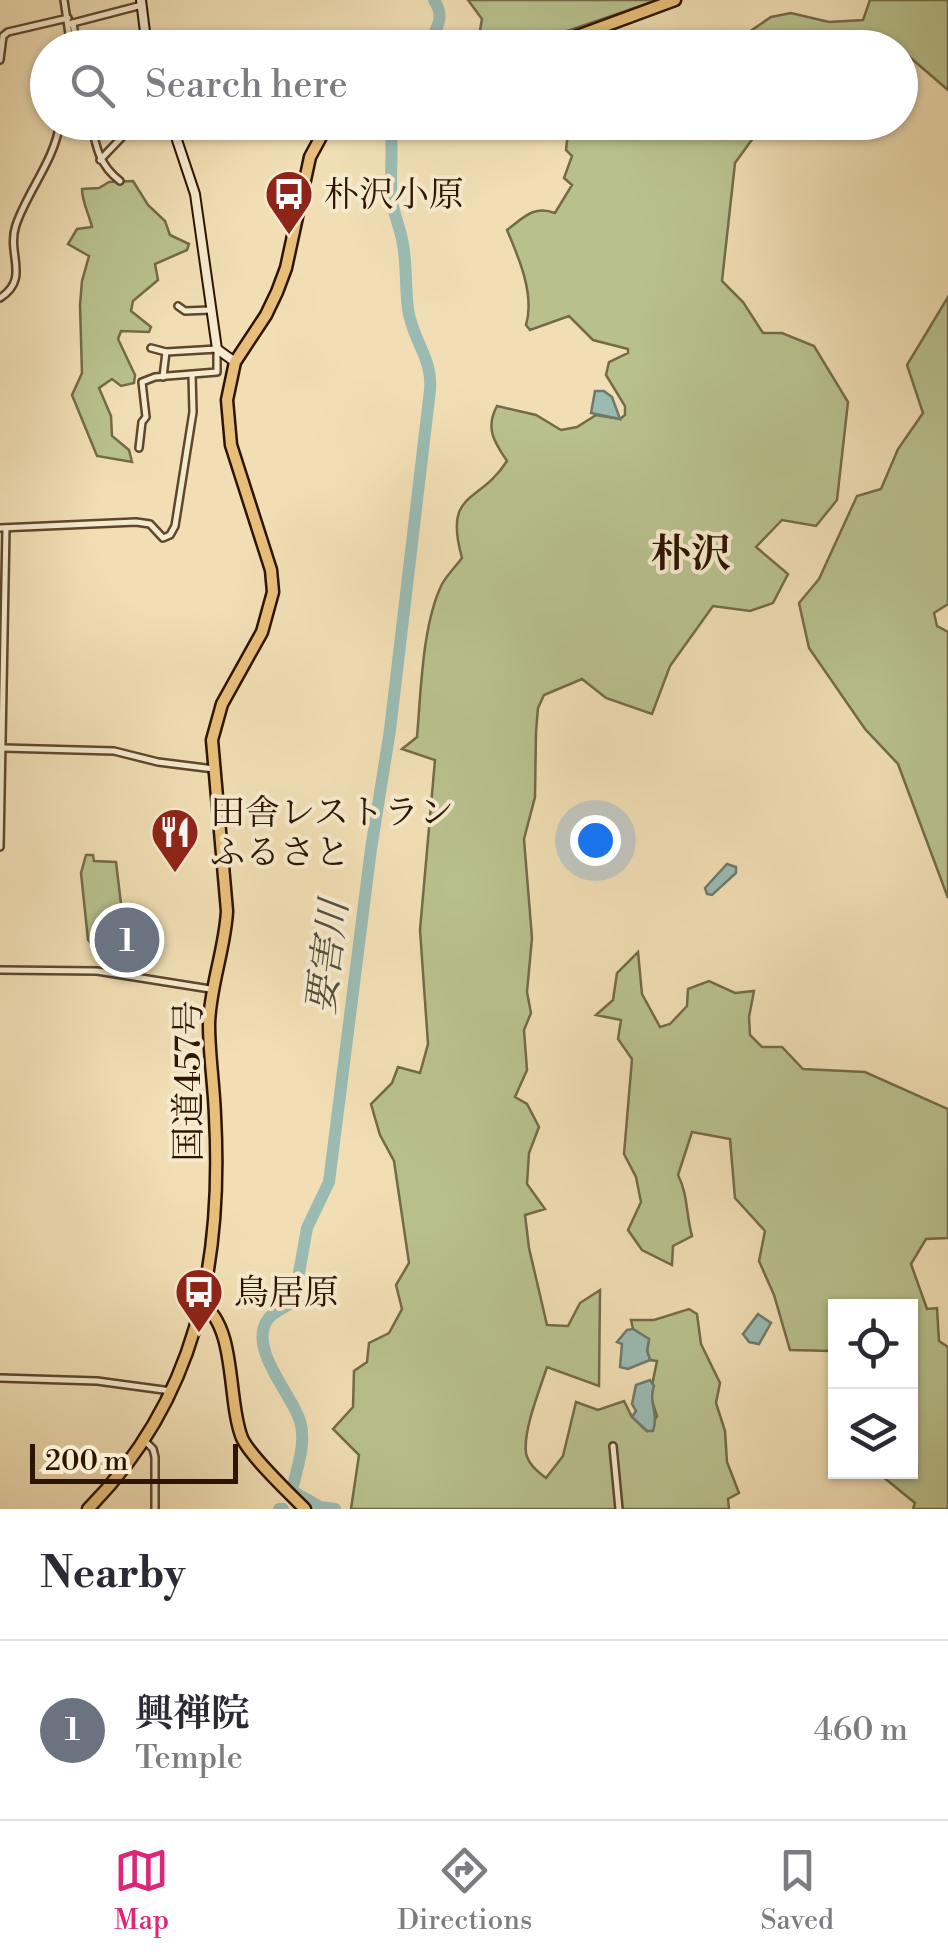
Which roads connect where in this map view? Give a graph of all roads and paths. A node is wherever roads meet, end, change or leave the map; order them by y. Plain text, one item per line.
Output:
1 (64, 0) edge
2 (675, 0) edge
3 (142, 3) edge
4 (70, 22) junction
5 (71, 30) edge
6 (145, 30) edge
7 (594, 30) edge
8 (0, 60) edge
9 (54, 140) edge
10 (95, 140) edge
11 (119, 140) edge
12 (177, 140) edge
13 (319, 140) edge
14 (100, 160) junction
15 (120, 181) dead end
16 (0, 298) edge
17 (178, 306) dead end
18 (210, 310) junction
19 (151, 348) dead end
20 (217, 349) junction
21 (166, 352) junction
22 (234, 362) junction
23 (192, 375) junction
24 (163, 376) junction
25 (139, 448) dead end
26 (3, 528) edge
27 (1, 748) edge
28 (214, 769) junction
29 (0, 847) edge
30 (0, 970) edge
31 (214, 990) junction
32 (202, 1304) junction
33 (0, 1378) edge
34 (171, 1391) junction
35 (144, 1440) junction
36 (613, 1446) dead end
37 (88, 1509) edge
38 (155, 1509) edge
39 (305, 1509) edge
40 (619, 1509) edge

1 - 4 street
2 - 7 highway
3 - 4 street
3 - 6 street
4 - 5 street
4 - 8 street
9 - 16 street
10 - 14 street
11 - 14 street
12 - 18 street
13 - 22 highway, 国道457号
14 - 15 street
17 - 18 street
18 - 20 street
19 - 21 street
20 - 21 street
20 - 22 street
20 - 23 street
21 - 24 street
22 - 28 highway, 国道457号
23 - 24 street
23 - 26 street
24 - 25 street
26 - 27 street
27 - 28 street
27 - 29 street
28 - 31 highway, 国道457号
30 - 31 street
31 - 32 highway, 国道457号
32 - 34 highway, 国道457号
32 - 39 highway
33 - 34 street
34 - 35 highway, 国道457号
35 - 37 highway, 国道457号
35 - 38 street
36 - 40 street

